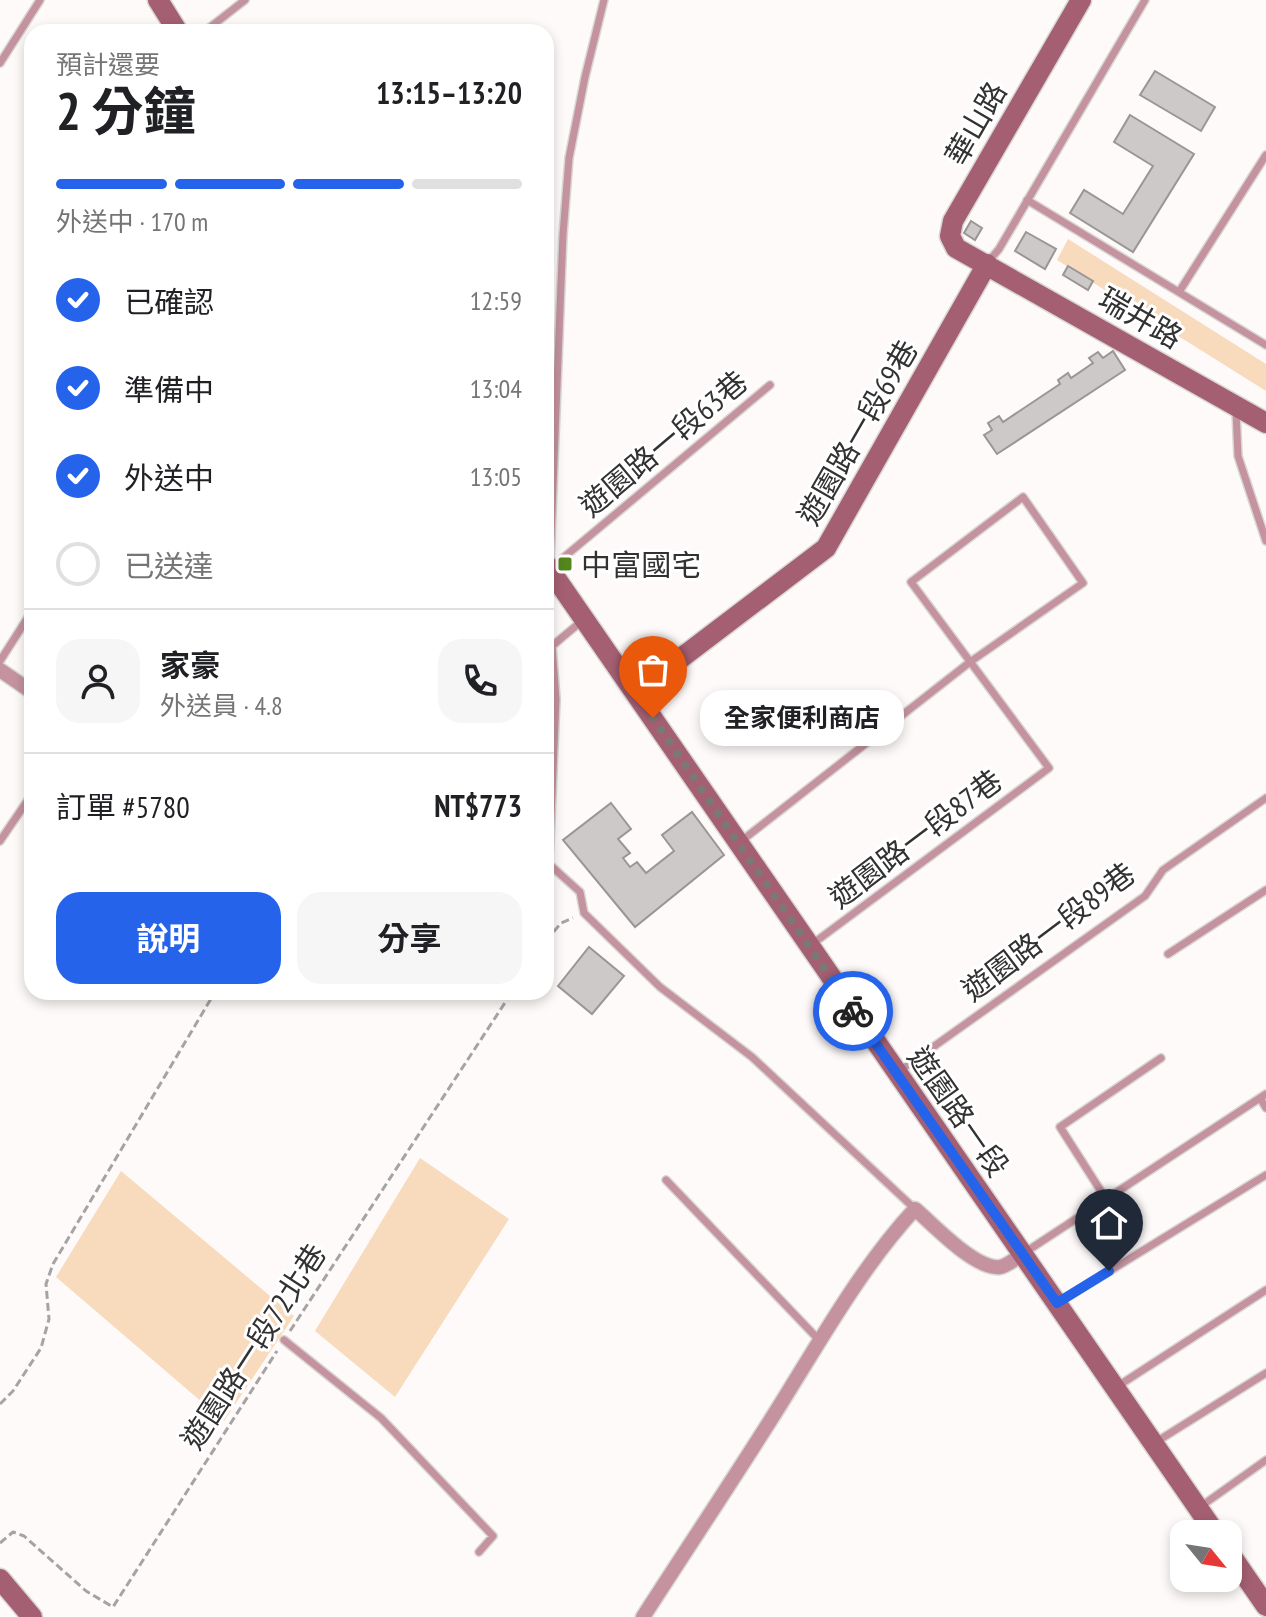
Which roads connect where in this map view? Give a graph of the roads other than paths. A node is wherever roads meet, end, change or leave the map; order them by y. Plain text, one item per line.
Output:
1 (40, 0) edge
2 (158, 0) edge
3 (245, 0) edge
4 (604, 0) edge
5 (1081, 0) edge
6 (1145, 0) edge
7 (25, 24) edge
8 (173, 24) edge
9 (214, 24) edge
10 (24, 25) edge
11 (0, 63) edge
12 (1266, 155) edge
13 (1027, 200) junction
14 (987, 264) junction
15 (1179, 292) junction
16 (1266, 345) edge
17 (770, 385) dead end
18 (1236, 405) junction
19 (1266, 423) edge
20 (554, 425) edge
21 (1266, 541) edge
22 (554, 566) edge
23 (554, 580) edge
24 (585, 618) junction
25 (24, 624) edge
26 (554, 644) edge
27 (0, 661) edge
28 (970, 662) junction
29 (0, 670) edge
30 (554, 672) edge
31 (24, 686) edge
32 (635, 693) junction
33 (556, 699) joint
34 (554, 740) edge
35 (1266, 798) edge
36 (24, 806) edge
37 (0, 841) edge
38 (739, 843) junction
39 (554, 868) edge
40 (1266, 890) edge
41 (809, 946) junction
42 (1168, 954) dead end
43 (1161, 1058) dead end
44 (896, 1073) junction
45 (1263, 1096) edge
46 (1266, 1108) edge
47 (1266, 1175) edge
48 (666, 1180) dead end
49 (1106, 1199) junction
50 (915, 1209) junction
51 (1023, 1254) junction
52 (1266, 1290) edge
53 (1057, 1303) junction
54 (284, 1340) road end
55 (819, 1340) junction
56 (1266, 1373) edge
57 (1116, 1387) junction
58 (1154, 1443) junction
59 (1266, 1460) edge
60 (1198, 1508) junction
61 (1206, 1520) edge
62 (479, 1552) dead end
63 (1242, 1571) edge
64 (0, 1579) edge
65 (1266, 1606) edge
66 (32, 1617) edge
67 (643, 1617) edge

1 - 7 lane
2 - 8 street
3 - 9 lane
4 - 20 lane
5 - 14 street, 華山路
6 - 13 lane
10 - 11 lane
12 - 15 lane
13 - 14 lane
13 - 15 lane
14 - 18 street, 瑞井路
14 - 32 street, 遊園路一段69巷
15 - 16 lane
17 - 22 lane, 遊園路一段63巷
18 - 19 street, 瑞井路
18 - 21 lane
23 - 24 street, 遊園路一段
24 - 26 lane
24 - 32 street, 遊園路一段
25 - 27 lane
28 - 28 lane
28 - 38 lane
28 - 41 lane, 遊園路一段87巷
29 - 31 street
30 - 33 lane
32 - 38 street, 遊園路一段
33 - 34 lane
35 - 44 lane, 遊園路一段89巷
36 - 37 lane
38 - 41 street, 遊園路一段
39 - 50 lane
40 - 42 lane
41 - 44 street, 遊園路一段
43 - 49 lane
44 - 51 street, 遊園路一段
45 - 46 lane
45 - 49 lane
47 - 53 lane
48 - 55 lane
49 - 51 lane
50 - 51 street
50 - 55 street
51 - 53 street, 遊園路一段
52 - 57 lane
53 - 57 street, 遊園路一段
54 - 62 lane
55 - 67 street
56 - 58 lane
57 - 58 street, 遊園路一段
58 - 60 street, 遊園路一段
59 - 60 lane
60 - 61 street, 遊園路一段
63 - 65 street
64 - 66 street

